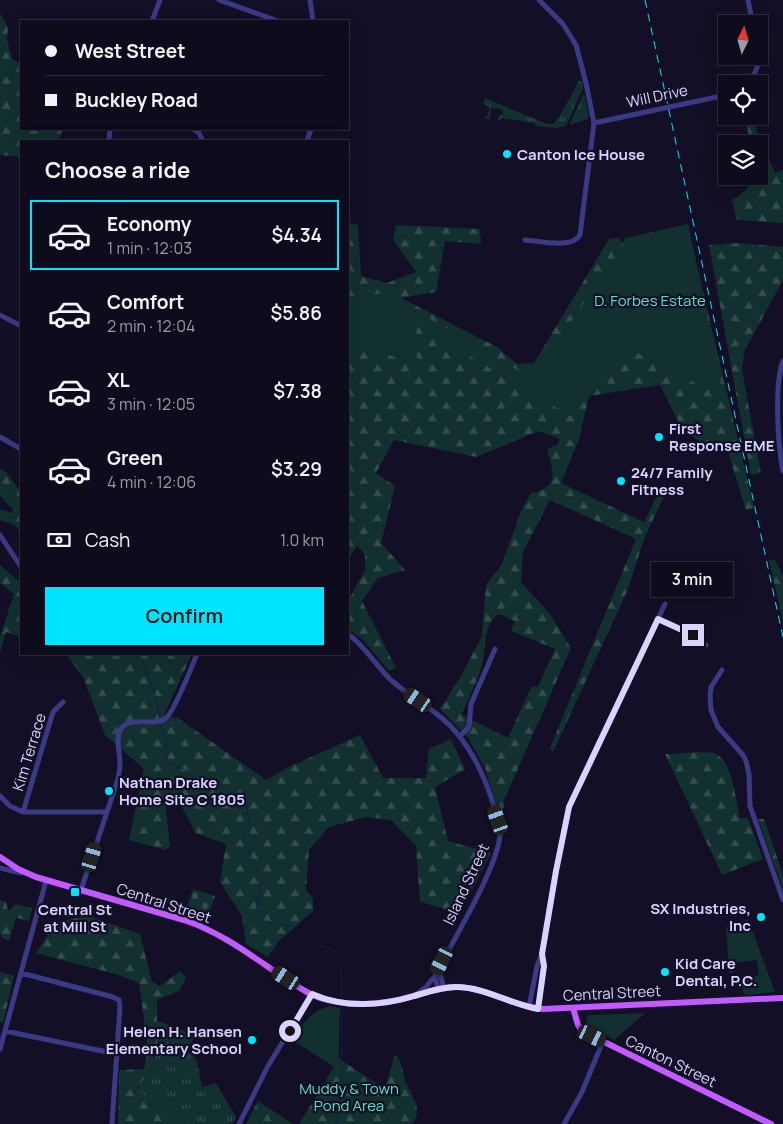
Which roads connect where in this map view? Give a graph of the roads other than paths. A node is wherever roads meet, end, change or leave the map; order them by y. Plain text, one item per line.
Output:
1 (160, 0) edge
2 (219, 0) edge
3 (310, 0) edge
4 (538, 0) edge
5 (748, 0) edge
6 (751, 15) edge
7 (154, 20) edge
8 (269, 20) edge
9 (311, 20) edge
10 (718, 97) edge
11 (594, 123) junction
12 (194, 130) edge
13 (202, 140) edge
14 (525, 240) dead end
15 (0, 314) edge
16 (20, 325) edge
17 (783, 361) edge
18 (781, 413) edge
19 (0, 437) edge
20 (20, 448) edge
21 (783, 471) edge
22 (0, 535) edge
23 (20, 565) edge
24 (665, 604) dead end
25 (658, 619) junction
26 (349, 635) edge
27 (706, 645) dead end
28 (495, 649) dead end
29 (197, 655) edge
30 (722, 670) dead end
31 (63, 702) dead end
32 (460, 736) junction
33 (0, 796) edge
34 (24, 812) junction
35 (107, 812) junction
36 (0, 856) edge
37 (0, 868) edge
38 (26, 874) junction
39 (46, 880) junction
40 (81, 890) junction
41 (783, 900) edge
42 (542, 954) junction
43 (442, 961) junction
44 (21, 973) junction
45 (435, 976) junction
46 (441, 988) junction
47 (312, 994) junction
48 (415, 996) junction
49 (783, 998) edge
50 (530, 1007) junction
51 (572, 1008) junction
52 (538, 1009) junction
53 (5, 1031) junction
54 (602, 1041) junction
55 (0, 1049) edge
56 (117, 1054) junction
57 (112, 1124) edge
58 (238, 1124) edge
59 (564, 1124) edge
60 (771, 1124) edge

1 - 7 street
2 - 8 street
3 - 9 street
4 - 11 street
5 - 6 street
10 - 11 street, Will Drive
11 - 14 street
12 - 13 street
15 - 16 street
17 - 18 street
18 - 21 street
19 - 20 street
22 - 23 street
24 - 25 street
25 - 27 street
25 - 42 street
26 - 32 street, Island Street
28 - 32 street
29 - 35 street
30 - 41 street
31 - 34 street, Kim Terrace
32 - 43 street, Island Street
33 - 34 street
34 - 35 street
35 - 40 street
36 - 38 main road, Central Street
37 - 38 street, Central Street
38 - 39 main road, Central Street
39 - 40 main road, Central Street
39 - 44 street
40 - 47 main road, Central Street
42 - 50 street
42 - 52 street
43 - 45 street, Island Street
43 - 46 street
44 - 53 street
44 - 56 street
45 - 46 street
45 - 48 street, Island Street
46 - 48 main road, Central Street
46 - 50 main road, Central Street
47 - 48 main road, Central Street
47 - 58 street
49 - 51 main road, Central Street
50 - 52 main road, Central Street
51 - 52 main road, Central Street
51 - 54 main road, Canton Street
53 - 55 street
53 - 56 street
54 - 59 street
54 - 60 main road, Canton Street
56 - 57 street

